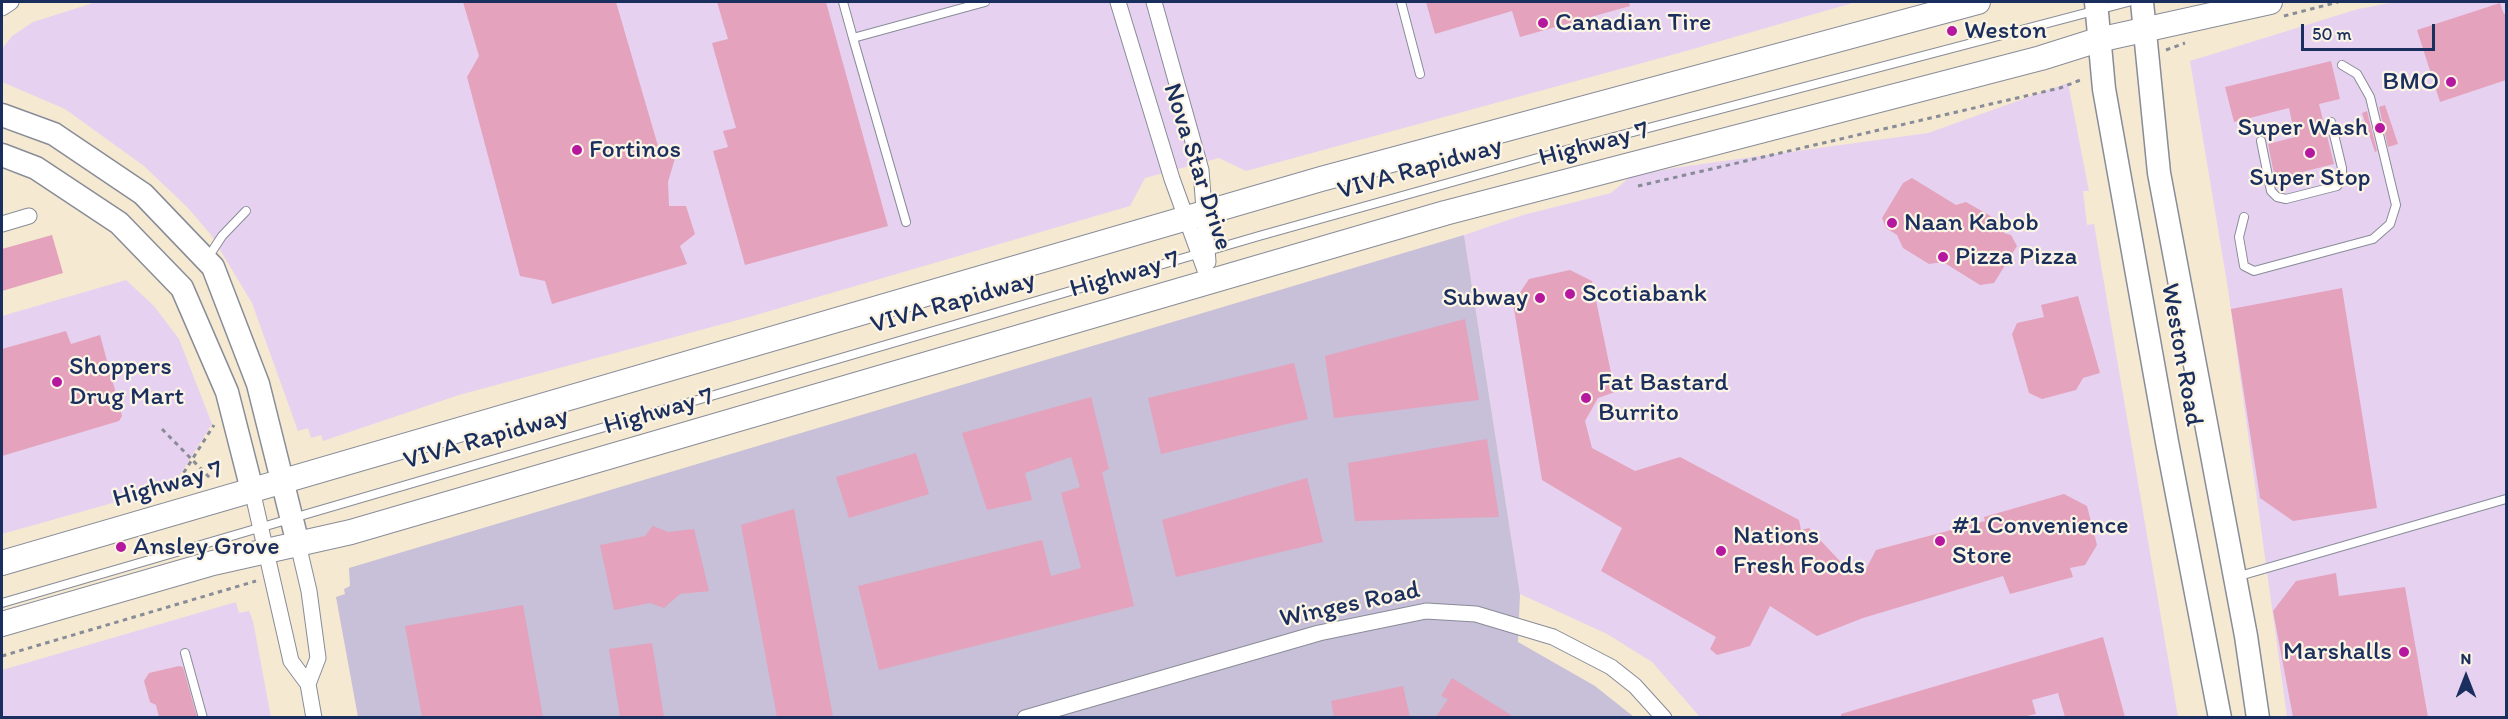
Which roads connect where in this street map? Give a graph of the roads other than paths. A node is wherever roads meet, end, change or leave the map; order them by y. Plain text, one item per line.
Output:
1 (11, 2) edge
2 (843, 2) edge
3 (985, 2) edge
4 (1118, 2) edge
5 (1154, 2) edge
6 (1401, 2) edge
7 (1978, 2) edge
8 (2128, 2) edge
9 (2142, 2) edge
10 (2270, 2) edge
11 (2096, 6) edge
12 (2, 8) edge
13 (2145, 30) junction
14 (853, 38) junction
15 (2098, 40) junction
16 (2342, 65) dead end
17 (1420, 74) dead end
18 (2, 115) edge
19 (2331, 122) dead end
20 (2261, 141) dead end
21 (2, 155) edge
22 (246, 211) dead end
23 (1195, 215) junction
24 (29, 216) dead end
25 (2244, 217) dead end
26 (906, 222) dead end
27 (2, 225) edge
28 (1203, 252) junction
29 (206, 260) junction
30 (1209, 281) junction
31 (283, 481) junction
32 (252, 490) junction
33 (2506, 499) edge
34 (292, 518) junction
35 (261, 527) junction
36 (298, 544) junction
37 (267, 551) junction
38 (2, 563) edge
39 (2234, 577) junction
40 (2, 603) edge
41 (2, 624) edge
42 (185, 653) dead end
43 (308, 684) junction
44 (203, 717) edge
45 (314, 717) edge
46 (1025, 717) edge
47 (1664, 717) edge
48 (2220, 717) edge
49 (2258, 717) edge

1 - 12 street
2 - 14 lane
3 - 14 lane
4 - 23 street, Nova Star Drive
5 - 23 street, Nova Star Drive
6 - 17 lane
7 - 23 main road, Highway 7
8 - 11 lane, VIVA Rapidway
9 - 13 main road, Weston Road
10 - 13 main road, Highway 7
11 - 15 main road, Weston Road
11 - 28 lane, VIVA Rapidway
13 - 15 main road, Highway 7
13 - 39 main road, Weston Road
14 - 26 lane
15 - 30 main road, Highway 7
15 - 48 main road, Weston Road
16 - 25 lane
18 - 29 main road
19 - 20 lane
21 - 32 main road
22 - 29 lane
23 - 28 street, Nova Star Drive
23 - 31 main road, Highway 7
24 - 27 street
28 - 30 street, Nova Star Drive
28 - 34 lane, VIVA Rapidway
29 - 31 main road
30 - 36 main road, Highway 7
31 - 32 main road, Highway 7
31 - 34 main road
32 - 35 street
32 - 38 main road, Highway 7
33 - 39 lane
34 - 35 lane, VIVA Rapidway
34 - 36 main road
35 - 37 street
35 - 40 lane, VIVA Rapidway
36 - 37 main road, Highway 7
36 - 43 street
37 - 41 main road, Highway 7
37 - 43 street
39 - 49 main road, Weston Road
42 - 44 lane
43 - 45 street
46 - 47 street, Winges Road

